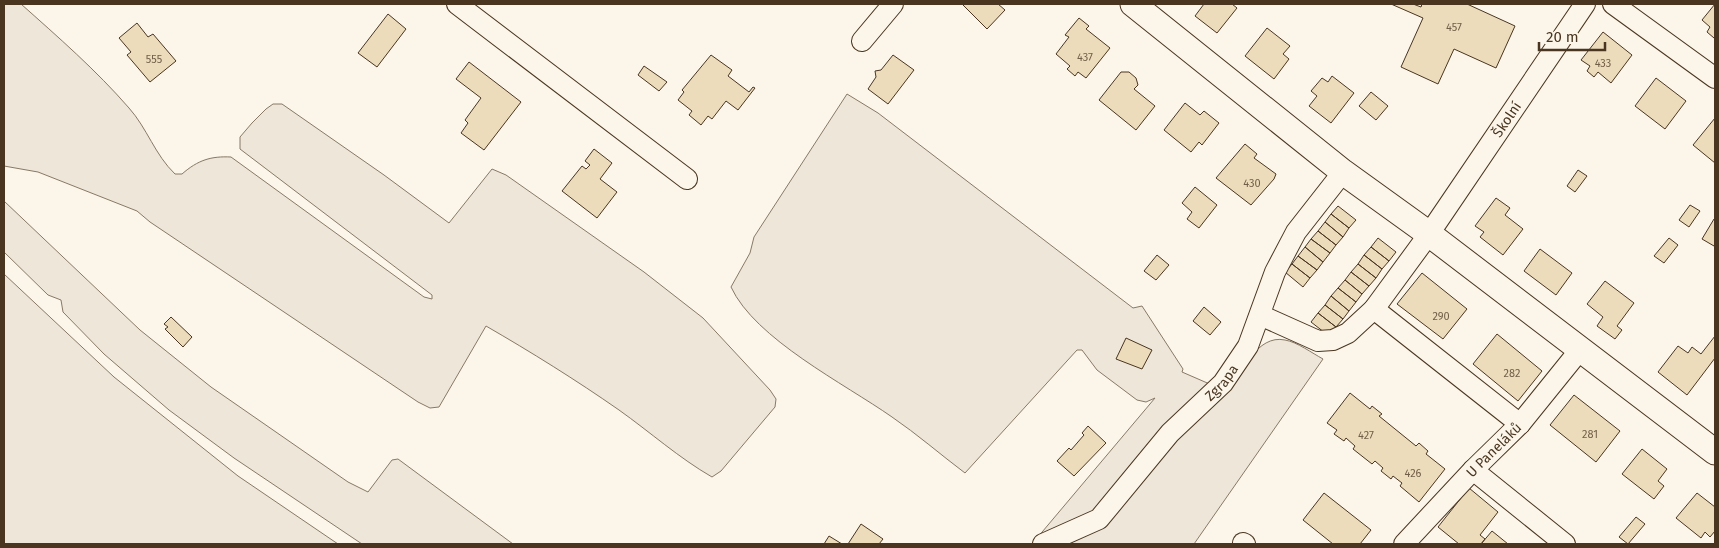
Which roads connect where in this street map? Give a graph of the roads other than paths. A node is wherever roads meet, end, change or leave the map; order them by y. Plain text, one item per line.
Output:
1 (457, 4) edge
2 (893, 4) edge
3 (1133, 4) edge
4 (1585, 4) edge
5 (1614, 4) edge
6 (862, 41) dead end
7 (1715, 78) edge
8 (1343, 172) junction
9 (687, 179) dead end
10 (1429, 234) junction
11 (1374, 309) junction
12 (1260, 315) junction
13 (1579, 351) junction
14 (1520, 424) junction
15 (1715, 452) edge
16 (1473, 470) junction
17 (1043, 544) edge
18 (1404, 544) edge
19 (1565, 544) edge

1 - 9 street
2 - 6 street
3 - 8 street
4 - 10 street, Školní
5 - 7 street
8 - 10 street
8 - 12 street, Zgrapa
10 - 11 street, Školní
10 - 13 street
11 - 12 street, Školní
11 - 14 street
12 - 17 street, Zgrapa
13 - 14 street, U Paneláků
13 - 15 street
14 - 16 street, U Paneláků
16 - 18 street, U Paneláků
16 - 19 street

